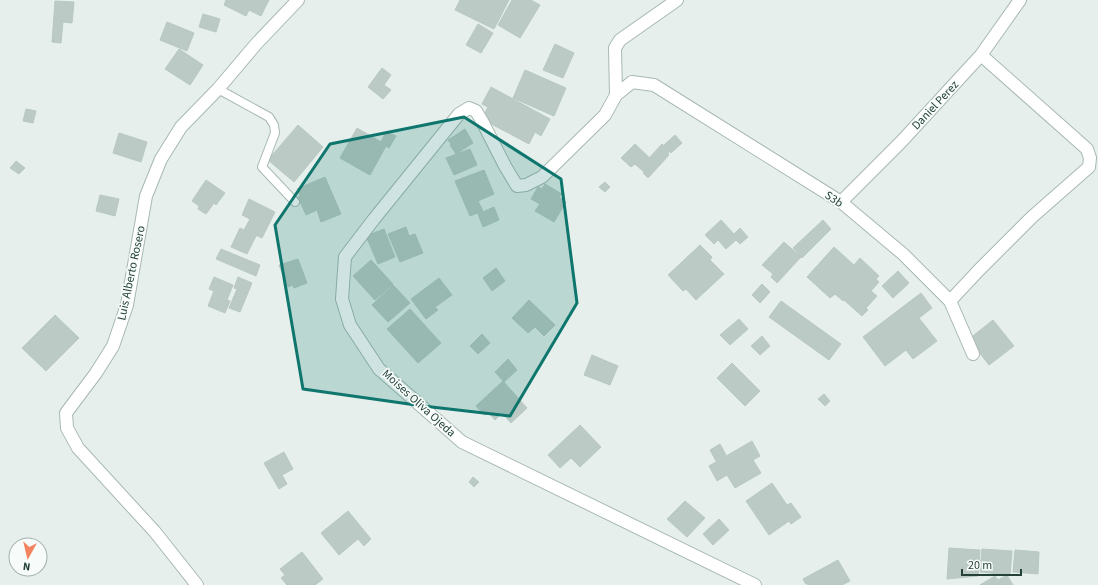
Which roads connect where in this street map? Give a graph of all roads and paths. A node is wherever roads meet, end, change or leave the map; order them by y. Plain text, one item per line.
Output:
1 (298, 0) edge
2 (677, 0) edge
3 (1020, 0) edge
4 (981, 55) junction
5 (654, 85) joint
6 (218, 89) junction
7 (616, 95) junction
8 (294, 202) dead end
9 (841, 202) junction
10 (950, 301) junction
11 (973, 354) dead end
12 (197, 585) edge
13 (755, 585) edge

1 - 6 street, Luis Alberto Rosero
2 - 7 street
3 - 4 street, Daniel Perez
4 - 9 street, Daniel Perez
4 - 10 street
5 - 7 street, Moises Oliva Ojeda
5 - 9 street, S3b
6 - 8 lane
6 - 12 street, Luis Alberto Rosero
7 - 13 street, Moises Oliva Ojeda
9 - 10 street, S3b
10 - 11 street, S3b

